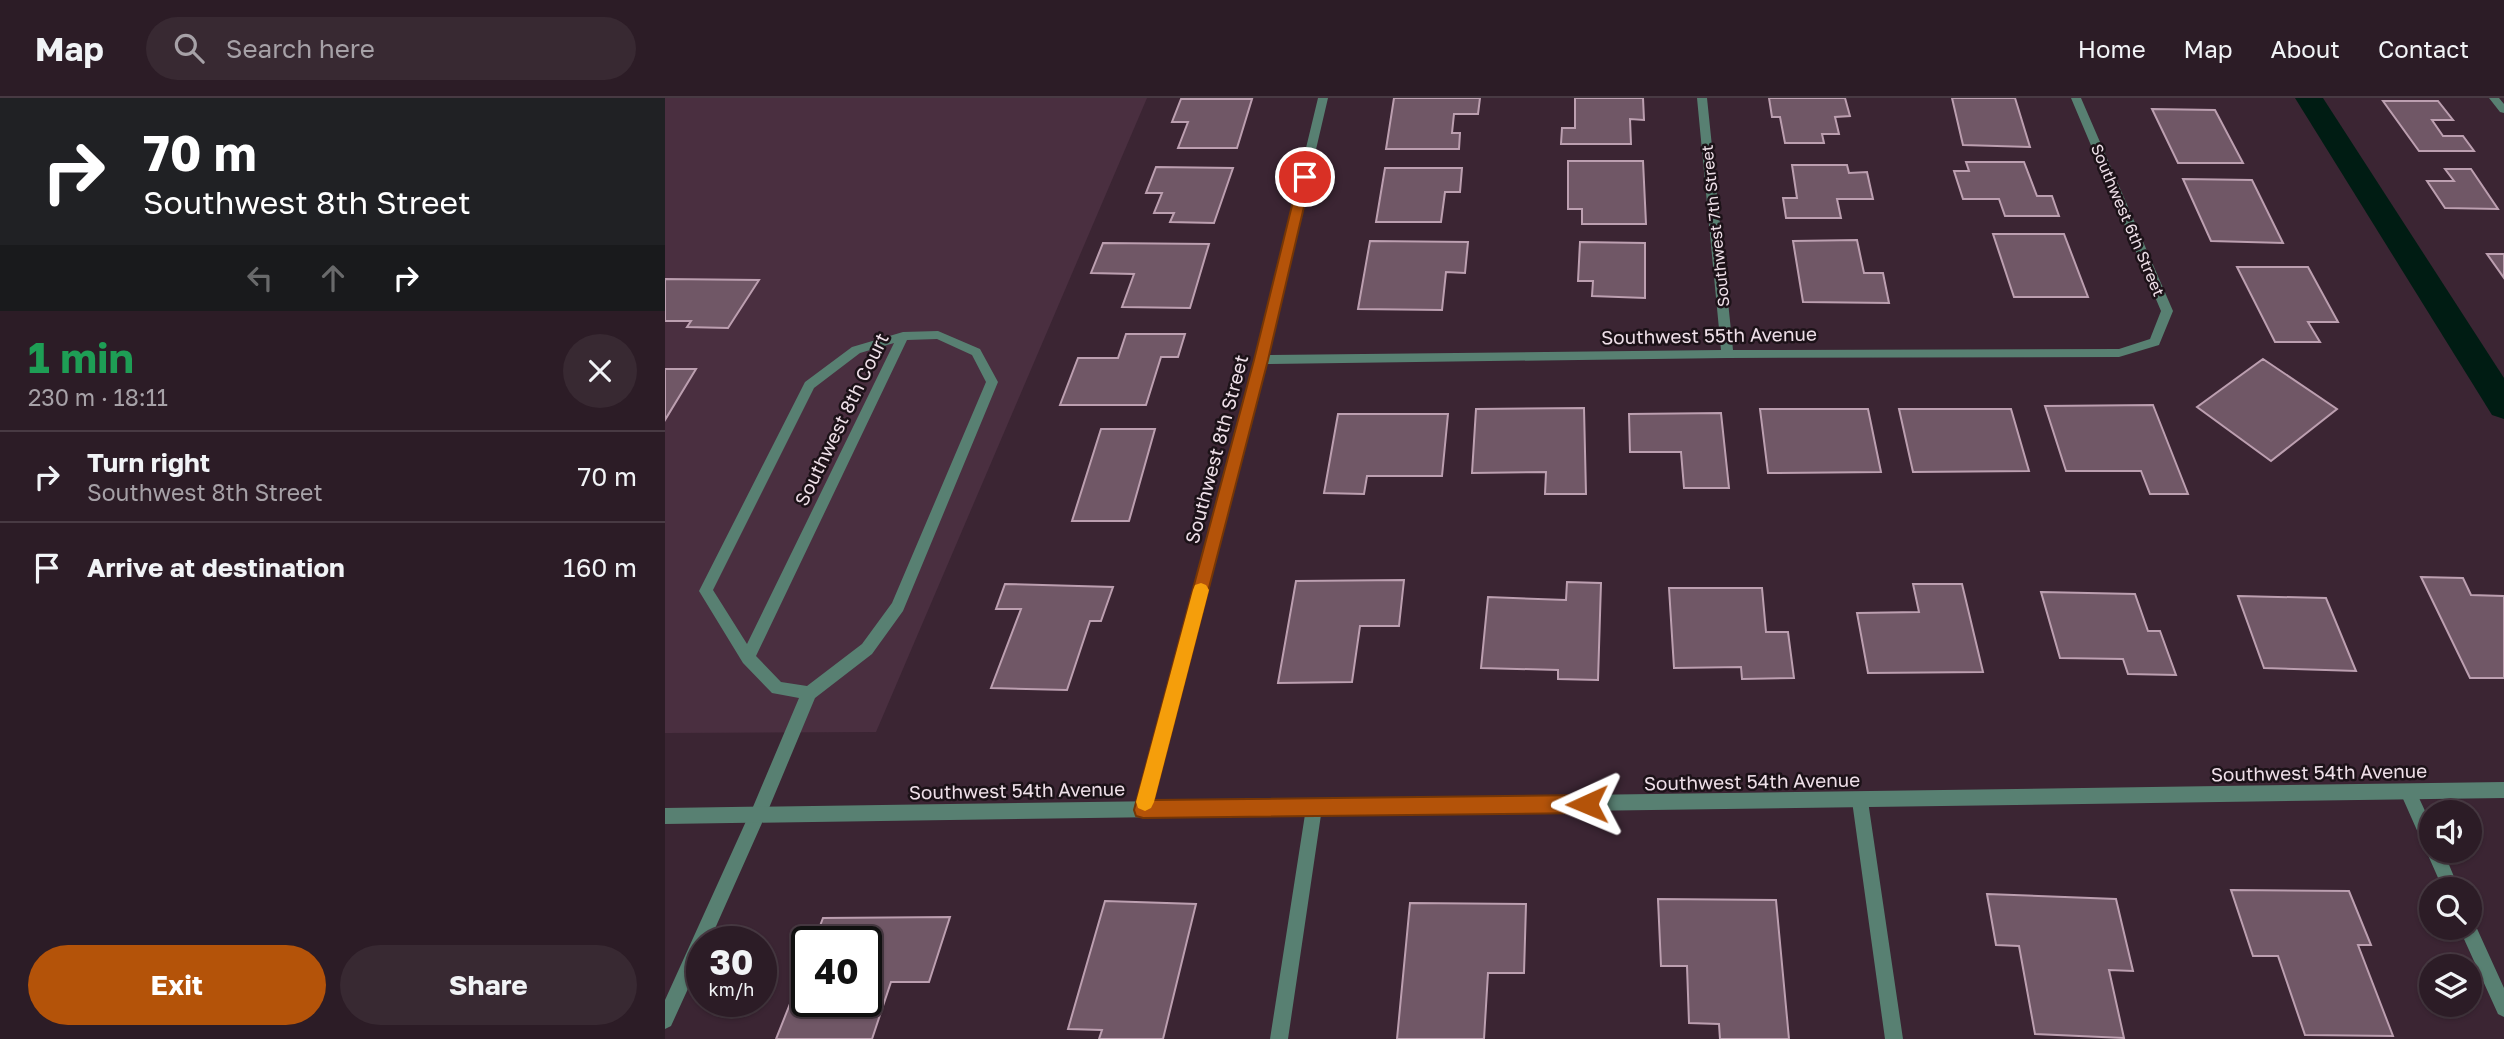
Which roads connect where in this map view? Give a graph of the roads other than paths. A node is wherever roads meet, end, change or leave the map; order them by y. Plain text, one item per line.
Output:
1 (1323, 98) edge
2 (1702, 98) edge
3 (2076, 98) edge
4 (2494, 98) edge
5 (2504, 110) edge
6 (903, 335) junction
7 (2155, 342) joint
8 (1727, 354) junction
9 (1261, 360) junction
10 (748, 658) junction
11 (809, 693) junction
12 (2504, 790) edge
13 (2408, 792) junction
14 (1860, 801) junction
15 (1314, 808) junction
16 (1143, 810) junction
17 (758, 814) junction
18 (665, 816) edge
19 (2419, 816) edge
20 (2473, 940) edge
21 (2504, 1008) edge
22 (665, 1020) edge
23 (1279, 1039) edge
24 (1894, 1039) edge

1 - 9 street, Southwest 8th Street
2 - 8 street, Southwest 7th Street
3 - 7 street, Southwest 6th Street
4 - 5 street
6 - 10 street, Southwest 8th Court
6 - 10 street
6 - 11 street, Southwest 8th Court
7 - 8 street, Southwest 55th Avenue
8 - 9 street, Southwest 55th Avenue
9 - 16 street, Southwest 8th Street
10 - 11 street
11 - 17 street, Southwest 8th Court
12 - 13 street, Southwest 54th Avenue
13 - 14 street, Southwest 54th Avenue
13 - 19 street
14 - 15 street, Southwest 54th Avenue
14 - 24 street
15 - 16 street, Southwest 54th Avenue
15 - 23 street
16 - 17 street, Southwest 54th Avenue
17 - 18 street, Southwest 54th Avenue
17 - 22 street, Southwest 8th Court
20 - 21 street

